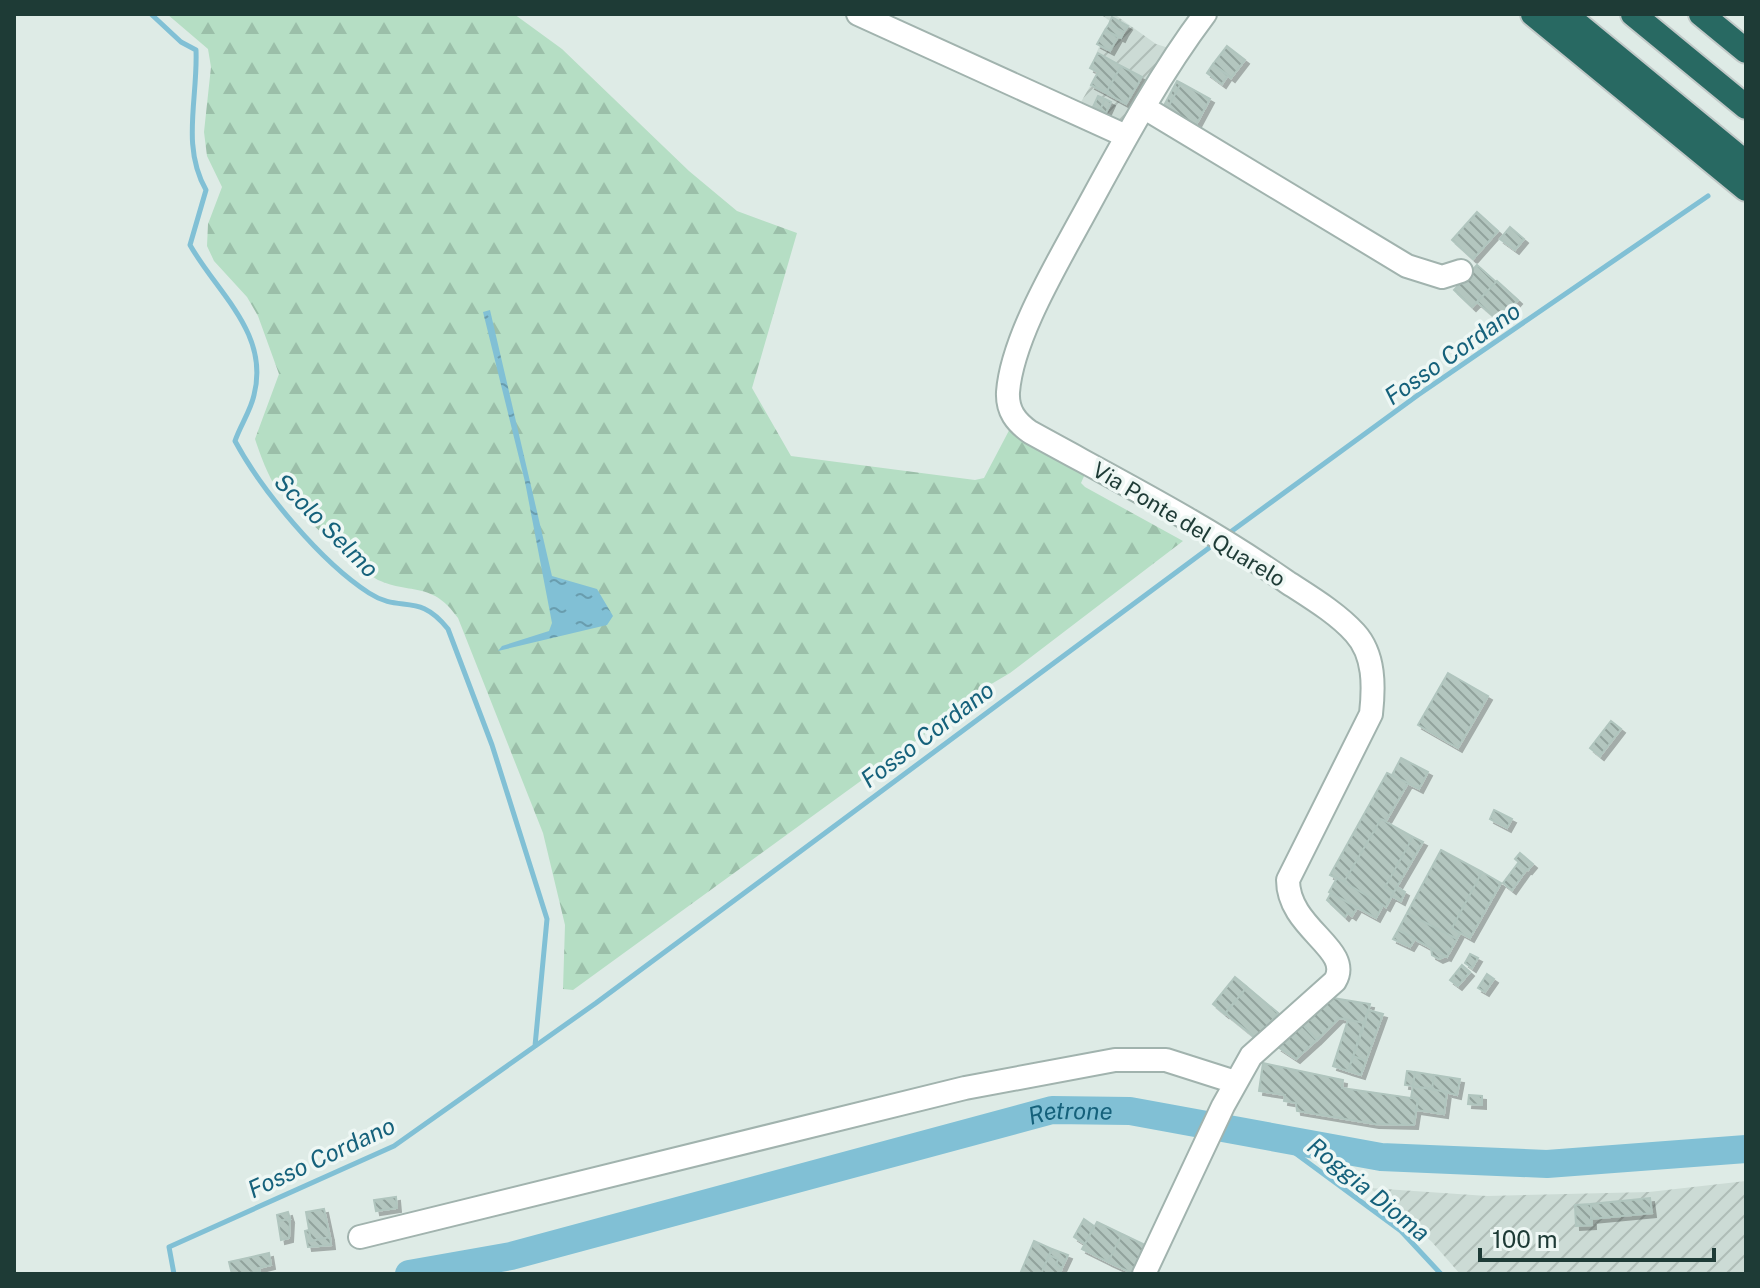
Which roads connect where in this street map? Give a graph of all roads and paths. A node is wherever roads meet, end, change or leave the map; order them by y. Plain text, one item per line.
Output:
1 (858, 14) edge
2 (1205, 14) edge
3 (1533, 14) edge
4 (1565, 14) edge
5 (1633, 14) edge
6 (1701, 14) edge
7 (1746, 51) edge
8 (1746, 107) edge
9 (1145, 108) junction
10 (1126, 136) junction
11 (1746, 163) edge
12 (1746, 189) edge
13 (1461, 271) dead end
14 (1235, 1082) junction
15 (360, 1237) dead end
16 (1144, 1274) edge

1 - 10 street
2 - 9 street, Via Ponte del Quarelo
3 - 12 highway
4 - 11 highway
5 - 8 highway
6 - 7 highway
9 - 10 street, Via Ponte del Quarelo
9 - 13 street
10 - 14 street, Via Ponte del Quarelo
14 - 15 street
14 - 16 street, Via Ponte del Quarelo

